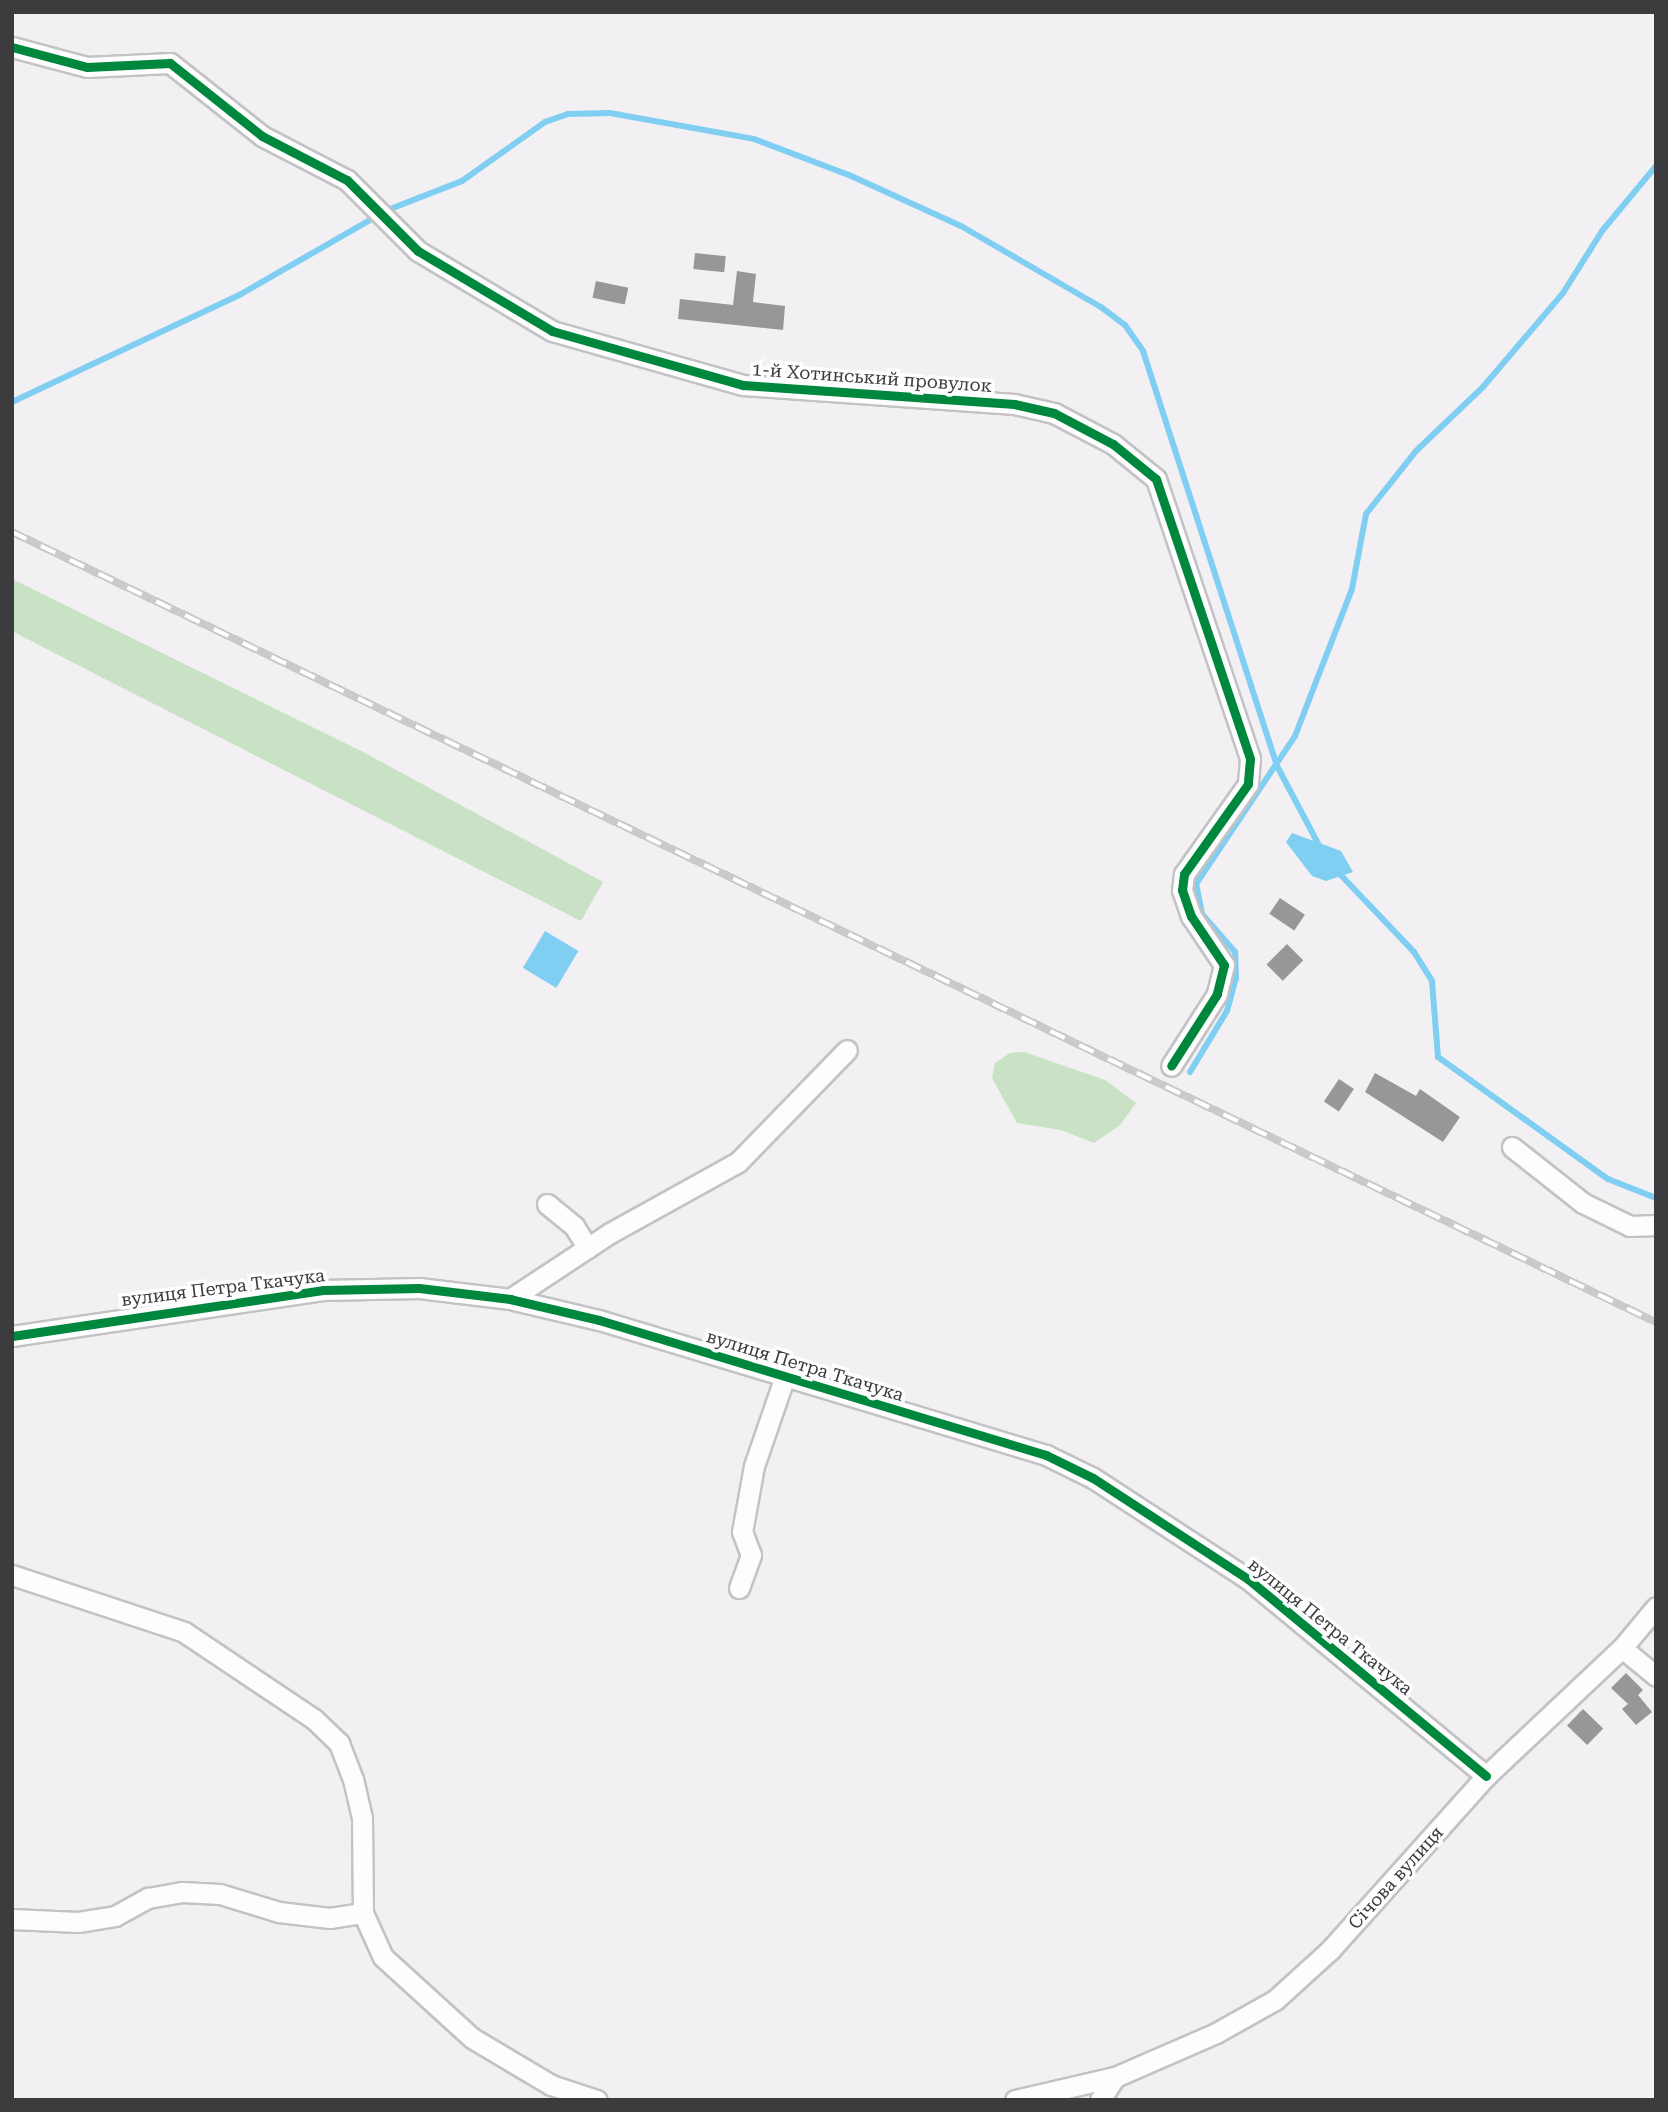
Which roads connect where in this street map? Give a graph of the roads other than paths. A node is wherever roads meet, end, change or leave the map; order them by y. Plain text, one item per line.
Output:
1 (12, 47) edge
2 (847, 1050) dead end
3 (1171, 1066) dead end
4 (1512, 1147) dead end
5 (547, 1204) dead end
6 (1656, 1225) edge
7 (588, 1248) junction
8 (510, 1299) junction
9 (12, 1336) edge
10 (785, 1376) junction
11 (12, 1575) edge
12 (740, 1588) dead end
13 (1656, 1607) edge
14 (1622, 1648) junction
15 (1656, 1676) edge
16 (1486, 1776) junction
17 (363, 1913) junction
18 (12, 1919) edge
19 (1115, 2077) junction
20 (1064, 2094) edge
21 (597, 2100) edge
22 (1015, 2100) edge
23 (1100, 2100) edge

1 - 3 street, 1-й Хотинський провулок
2 - 7 street
4 - 6 street
5 - 7 street
7 - 8 street
8 - 9 street, вулиця Петра Ткачука
8 - 10 street, вулиця Петра Ткачука
10 - 12 street
10 - 16 street, вулиця Петра Ткачука
11 - 17 street
13 - 14 street, Січова вулиця
14 - 15 street
14 - 16 street, Січова вулиця
16 - 19 street, Січова вулиця
17 - 18 street
17 - 21 street
19 - 20 street, Січова вулиця
19 - 23 street
20 - 22 street, Січова вулиця

